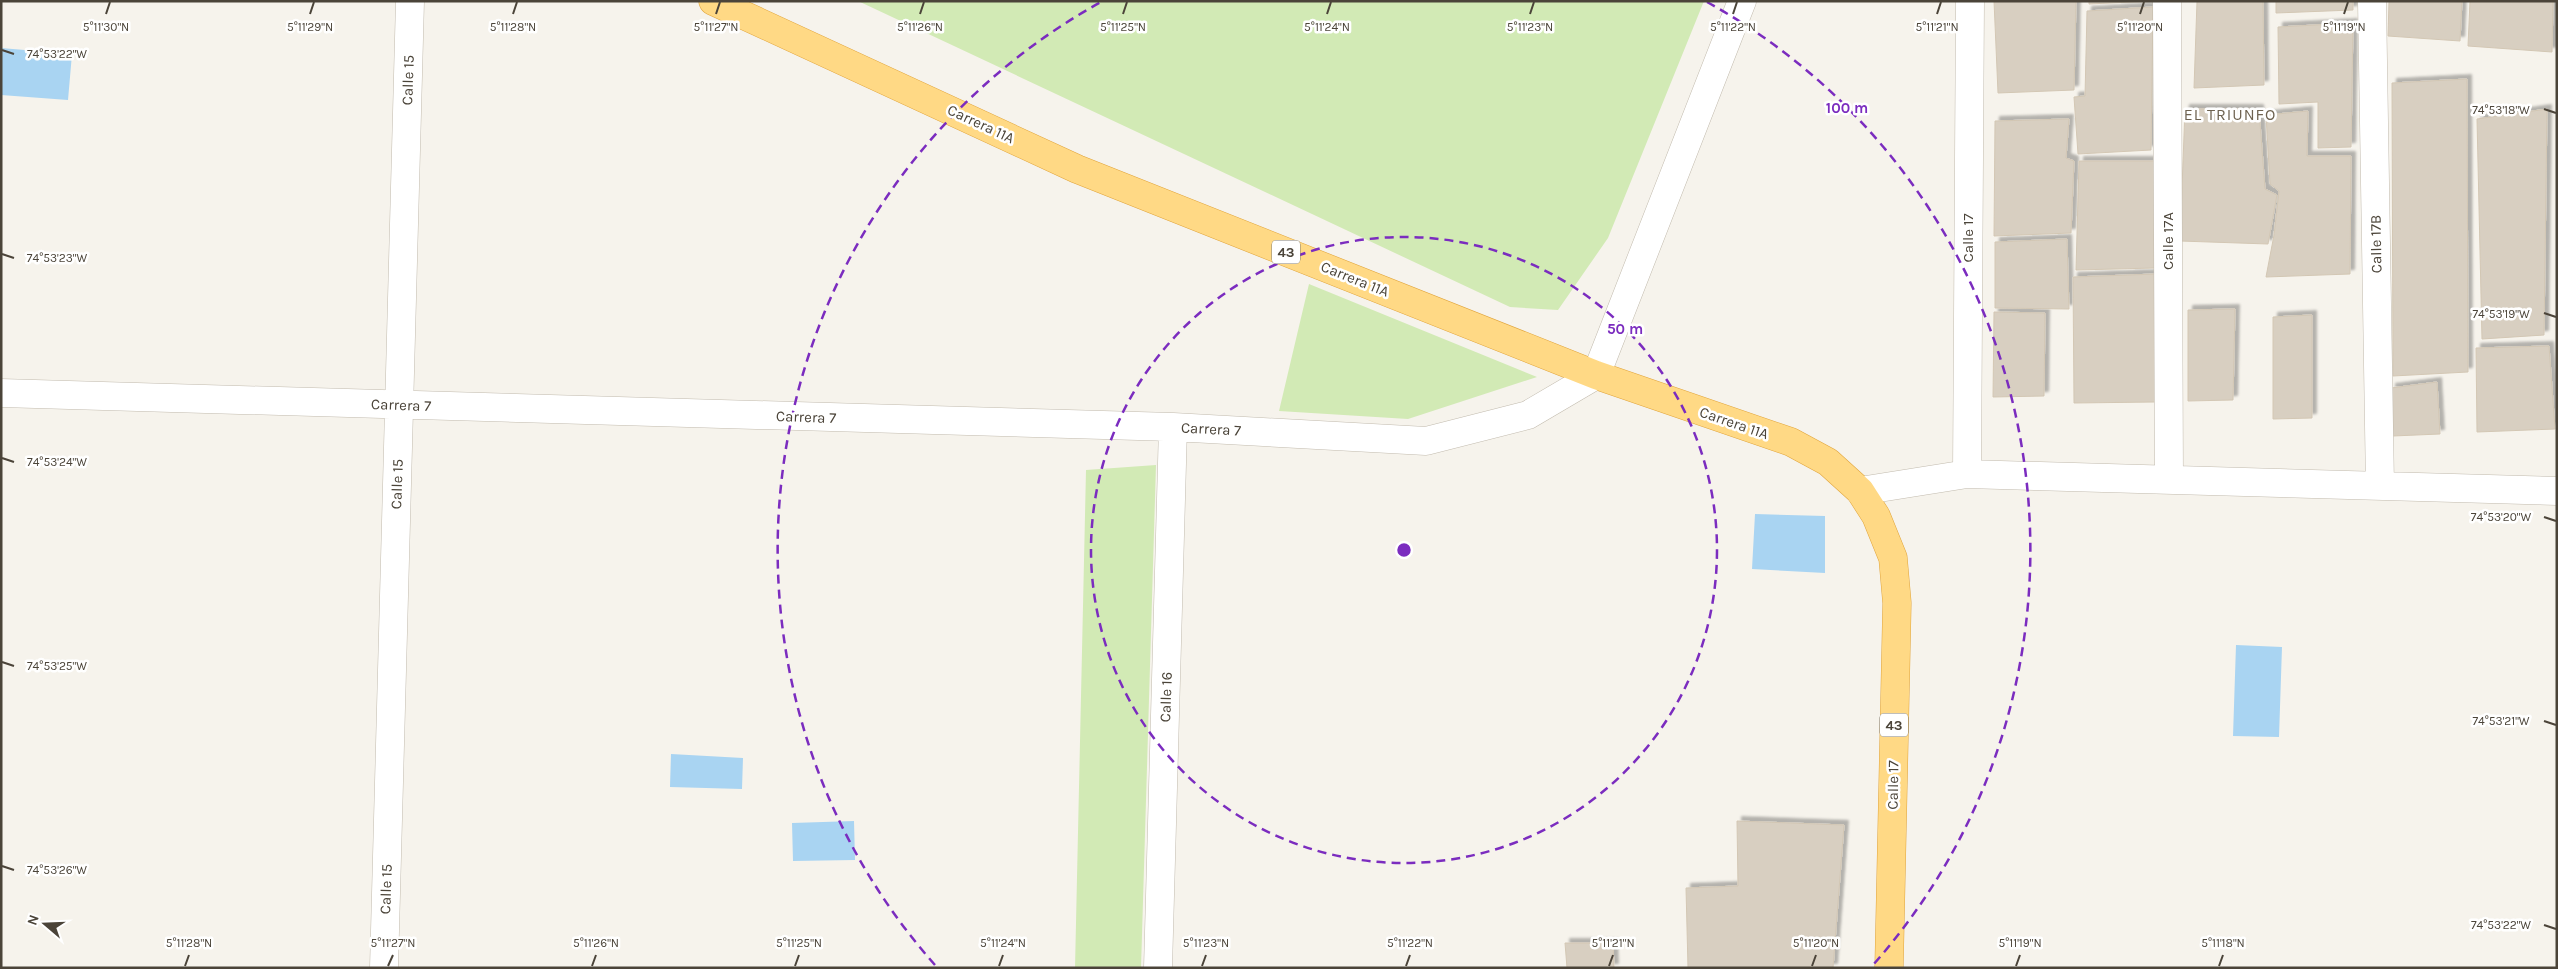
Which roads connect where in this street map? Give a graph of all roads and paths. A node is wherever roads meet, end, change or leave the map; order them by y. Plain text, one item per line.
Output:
1 (410, 1) edge
2 (713, 1) edge
3 (1742, 1) edge
4 (1970, 1) edge
5 (2167, 1) edge
6 (2372, 1) edge
7 (1596, 375) junction
8 (1, 394) edge
9 (399, 405) junction
10 (1174, 427) junction
11 (1967, 474) junction
12 (2169, 480) junction
13 (2380, 486) junction
14 (1860, 491) junction
15 (2557, 491) edge
16 (384, 968) edge
17 (1158, 968) edge
18 (1889, 968) edge

1 - 9 street, Calle 15
2 - 7 highway, Carrera 11A / 43
3 - 7 street
4 - 11 street, Calle 17
5 - 12 street, Calle 17A
6 - 13 street, Calle 17B
7 - 10 street, Carrera 7
7 - 14 highway, Carrera 11A / 43
8 - 9 street, Carrera 7
9 - 10 street, Carrera 7
9 - 16 street, Calle 15
10 - 17 street, Calle 16
11 - 12 street
11 - 14 street
12 - 13 street
13 - 15 street
14 - 18 highway, Calle 17 / 43

